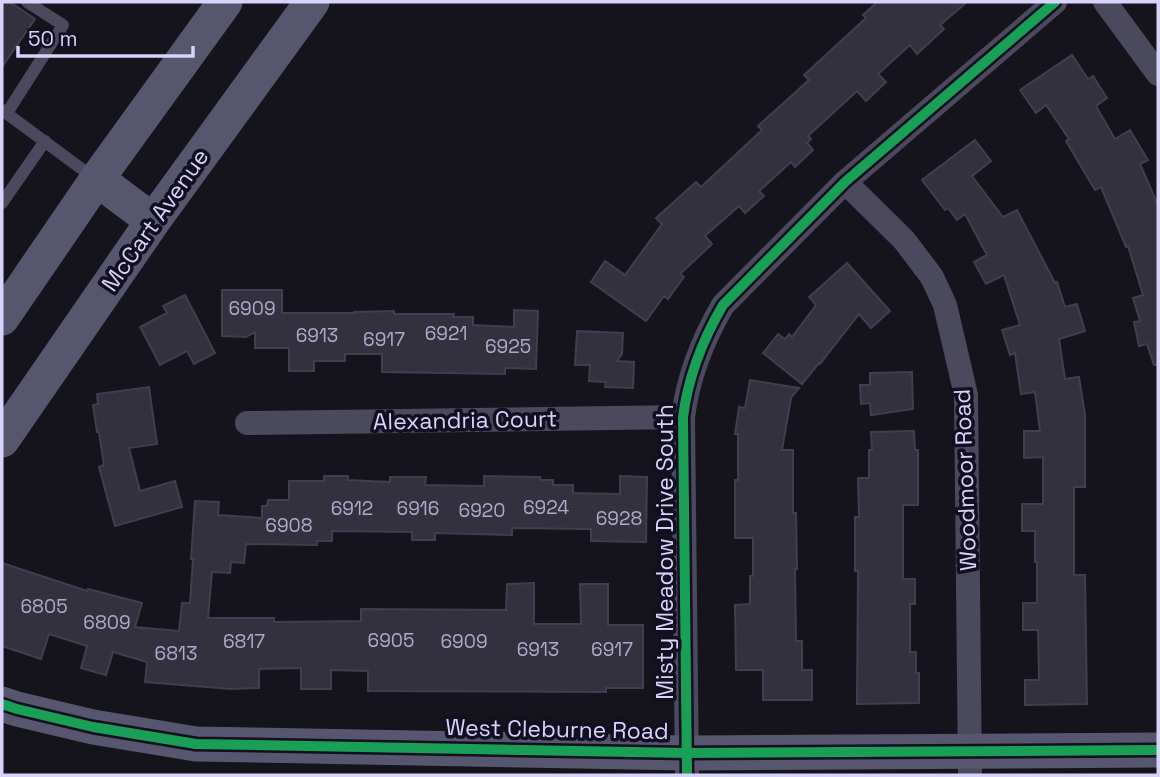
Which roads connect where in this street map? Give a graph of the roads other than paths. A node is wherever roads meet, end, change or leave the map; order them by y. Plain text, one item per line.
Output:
1 (27, 2) edge
2 (225, 2) edge
3 (312, 2) edge
4 (1055, 2) edge
5 (1105, 2) edge
6 (1158, 74) edge
7 (4, 111) edge
8 (45, 141) junction
9 (97, 180) junction
10 (845, 182) junction
11 (2, 203) edge
12 (153, 222) junction
13 (2, 318) edge
14 (683, 417) junction
15 (247, 423) dead end
16 (2, 440) edge
17 (2, 704) edge
18 (1158, 750) edge
19 (970, 763) edge
20 (687, 764) edge

1 - 7 lane
2 - 9 street
3 - 12 street, McCart Avenue
4 - 10 street, Misty Meadow Drive South
5 - 6 street
7 - 8 lane
8 - 9 lane
8 - 11 lane
9 - 12 street
9 - 13 street
10 - 14 street, Misty Meadow Drive South
10 - 19 street, Woodmoor Road
12 - 16 street, McCart Avenue
14 - 15 street, Alexandria Court
14 - 20 street, Misty Meadow Drive South
17 - 20 street, West Cleburne Road
18 - 19 street, West Cleburne Road
19 - 20 street, West Cleburne Road

